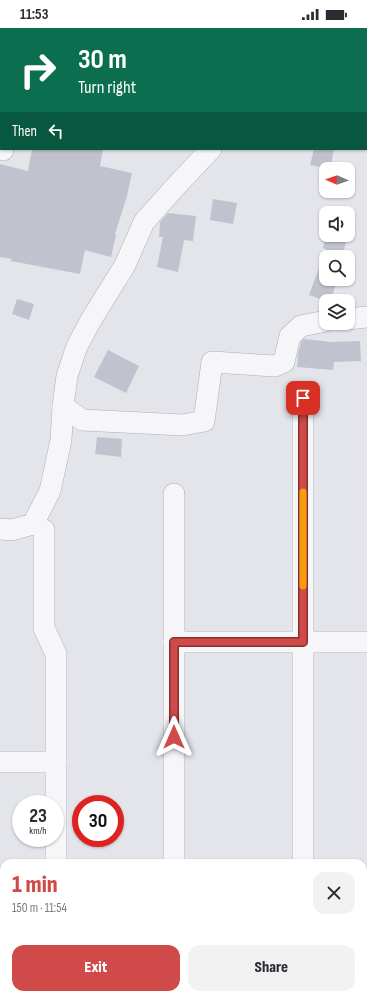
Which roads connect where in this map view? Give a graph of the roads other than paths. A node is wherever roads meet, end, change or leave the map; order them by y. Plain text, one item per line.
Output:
1 (210, 150) edge
2 (367, 317) edge
3 (355, 318) edge
4 (319, 322) edge
5 (303, 398) dead end
6 (63, 406) junction
7 (174, 494) dead end
8 (0, 529) edge
9 (44, 530) dead end
10 (174, 642) junction
11 (303, 642) junction
12 (367, 642) edge
13 (0, 762) edge
14 (56, 762) junction
15 (56, 859) edge
16 (174, 859) edge
17 (303, 859) edge

1 - 6 street
2 - 3 street
4 - 6 street
5 - 11 street
6 - 8 street
7 - 10 street
9 - 14 street
10 - 11 street
10 - 16 street
11 - 12 street
11 - 17 street
13 - 14 street
14 - 15 street

